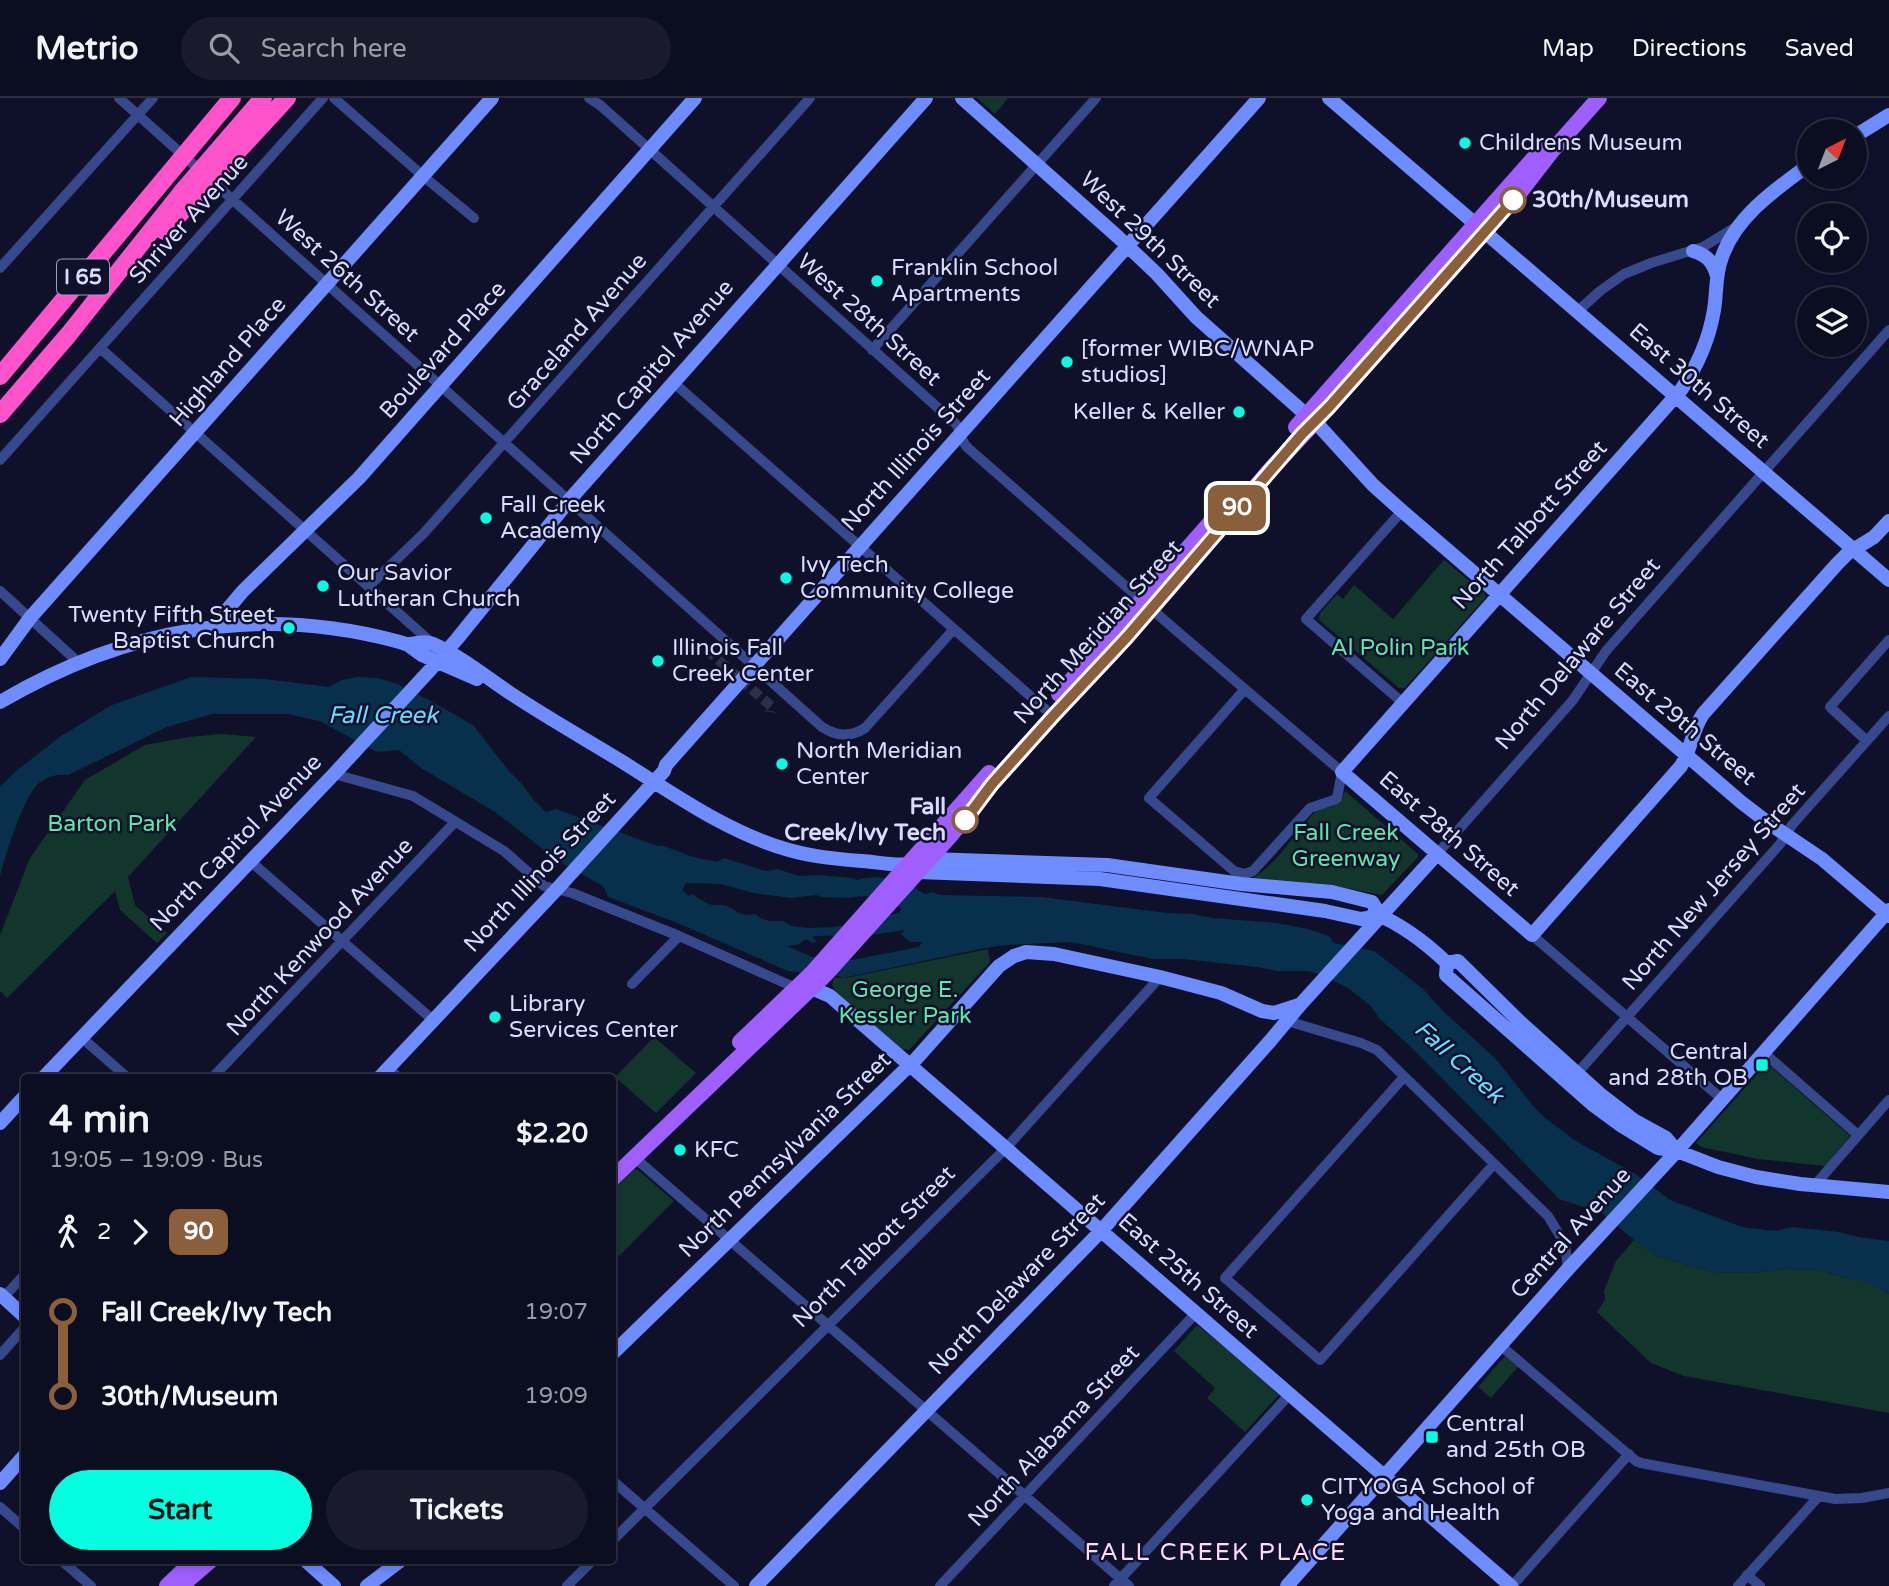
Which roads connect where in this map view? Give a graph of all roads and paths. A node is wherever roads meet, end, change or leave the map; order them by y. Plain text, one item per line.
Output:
1 (119, 98) edge
2 (153, 98) edge
3 (231, 98) edge
4 (263, 98) edge
5 (287, 98) edge
6 (323, 98) edge
7 (334, 98) edge
8 (492, 98) edge
9 (589, 98) edge
10 (695, 98) edge
11 (810, 98) edge
12 (926, 98) edge
13 (962, 98) edge
14 (1096, 98) edge
15 (1259, 98) edge
16 (1329, 98) edge
17 (1587, 98) edge
18 (1599, 98) edge
19 (138, 115) junction
20 (1889, 115) edge
21 (1867, 129) edge
22 (649, 150) junction
23 (227, 153) junction
24 (1036, 164) junction
25 (1797, 174) edge
26 (423, 176) junction
27 (233, 200) junction
28 (713, 207) junction
29 (474, 218) dead end
30 (1738, 226) junction
31 (1480, 227) junction
32 (1128, 246) junction
33 (1693, 251) junction
34 (1, 263) edge
35 (778, 265) junction
36 (1717, 276) junction
37 (327, 284) junction
38 (1578, 312) junction
39 (1889, 330) edge
40 (100, 348) junction
41 (872, 350) junction
42 (0, 376) edge
43 (674, 383) junction
44 (441, 387) junction
45 (1676, 396) junction
46 (0, 414) edge
47 (1310, 418) junction
48 (196, 432) junction
49 (960, 435) junction
50 (504, 444) junction
51 (0, 460) edge
52 (1764, 472) junction
53 (569, 501) junction
54 (1402, 512) junction
55 (1889, 521) edge
56 (306, 530) junction
57 (860, 548) junction
58 (1854, 550) junction
59 (1889, 580) edge
60 (369, 586) junction
61 (0, 591) edge
62 (1499, 594) junction
63 (1147, 604) junction
64 (30, 618) junction
65 (222, 625) junction
66 (954, 629) junction
67 (1889, 640) edge
68 (439, 652) junction
69 (0, 659) edge
70 (78, 662) junction
71 (753, 667) junction
72 (1591, 673) junction
73 (1245, 689) junction
74 (0, 702) edge
75 (1402, 703) junction
76 (1045, 709) junction
77 (1889, 716) edge
78 (1867, 741) junction
79 (1687, 755) junction
80 (1342, 772) junction
81 (334, 774) junction
82 (654, 782) junction
83 (455, 822) junction
84 (1786, 835) junction
85 (1437, 854) junction
86 (930, 859) junction
87 (250, 862) junction
88 (907, 874) junction
89 (560, 885) junction
90 (1888, 913) edge
91 (1381, 916) junction
92 (1532, 935) junction
93 (679, 936) junction
94 (342, 941) junction
95 (1160, 977) junction
96 (811, 981) junction
97 (632, 984) dead end
98 (1302, 1003) junction
99 (1262, 1011) junction
100 (1627, 1016) junction
101 (433, 1020) junction
102 (1287, 1021) junction
103 (82, 1038) junction
104 (1271, 1040) junction
105 (1763, 1052) junction
106 (910, 1065) junction
107 (47, 1074) edge
108 (123, 1074) edge
109 (216, 1074) edge
110 (390, 1074) edge
111 (1404, 1077) junction
112 (1572, 1079) junction
113 (1722, 1099) junction
114 (21, 1100) edge
115 (1889, 1101) edge
116 (0, 1123) edge
117 (1858, 1135) junction
118 (1006, 1148) junction
119 (1676, 1151) junction
120 (635, 1158) junction
121 (616, 1162) edge
122 (1494, 1164) junction
123 (616, 1175) edge
124 (1814, 1186) junction
125 (1889, 1192) edge
126 (1101, 1231) junction
127 (730, 1240) junction
128 (1565, 1244) junction
129 (1589, 1247) junction
130 (1568, 1269) junction
131 (21, 1279) edge
132 (2, 1296) edge
133 (21, 1313) edge
134 (1196, 1313) junction
135 (828, 1325) junction
136 (21, 1331) edge
137 (1500, 1345) junction
138 (616, 1350) edge
139 (0, 1355) edge
140 (1290, 1394) junction
141 (926, 1410) junction
142 (1629, 1454) junction
143 (21, 1460) edge
144 (1384, 1476) junction
145 (0, 1483) edge
146 (616, 1483) edge
147 (1889, 1493) edge
148 (1024, 1496) junction
149 (1819, 1496) junction
150 (0, 1507) edge
151 (645, 1508) junction
152 (21, 1525) edge
153 (616, 1537) edge
154 (65, 1564) edge
155 (189, 1564) edge
156 (207, 1564) edge
157 (309, 1564) edge
158 (396, 1564) edge
159 (589, 1564) edge
160 (1747, 1575) junction
161 (1121, 1584) edge
162 (91, 1586) edge
163 (167, 1586) edge
164 (181, 1586) edge
165 (334, 1586) edge
166 (367, 1586) edge
167 (567, 1586) edge
168 (734, 1586) edge
169 (756, 1586) edge
170 (940, 1586) edge
171 (1287, 1586) edge
172 (1511, 1586) edge
173 (1738, 1586) edge
174 (1760, 1586) edge

1 - 19 street, West 26th Street
2 - 19 street
3 - 42 highway, I 65
4 - 23 highway
5 - 23 highway
6 - 27 street, Shriver Avenue
7 - 26 street
8 - 26 main road, Highland Place
9 - 22 street, West 28th Street
10 - 22 main road, Boulevard Place
11 - 28 street, Graceland Avenue
12 - 35 main road, North Capitol Avenue
13 - 24 main road, West 29th Street
14 - 24 street
15 - 32 main road, North Illinois Street
16 - 31 main road, East 30th Street
17 - 31 main road, North Meridian Street
18 - 31 main road, North Meridian Street
19 - 27 street, West 26th Street
19 - 34 street
20 - 21 main road
22 - 28 street, West 28th Street
22 - 44 main road, Boulevard Place
23 - 46 highway
24 - 32 main road, West 29th Street
24 - 41 street
25 - 30 main road
26 - 29 street
26 - 37 main road, Highland Place
27 - 37 street, West 26th Street
27 - 40 street, Shriver Avenue
28 - 35 street, West 28th Street
28 - 50 street, Graceland Avenue
30 - 33 street
30 - 36 main road, North Talbott Street
31 - 38 main road, East 30th Street
31 - 47 main road, North Meridian Street
32 - 47 main road, West 29th Street
32 - 49 main road, North Illinois Street
33 - 36 main road
33 - 38 street
35 - 41 street, West 28th Street
35 - 43 main road, North Capitol Avenue
36 - 45 main road, North Talbott Street
37 - 44 street, West 26th Street
37 - 48 main road, Highland Place
38 - 45 main road, East 30th Street
39 - 52 street, North Delaware Street
40 - 48 street
40 - 51 street, Shriver Avenue
41 - 49 street, West 28th Street
43 - 53 main road, North Capitol Avenue
43 - 57 street
44 - 50 street, West 26th Street
44 - 56 main road, Boulevard Place
45 - 52 main road, East 30th Street
45 - 62 main road, North Talbott Street
47 - 54 main road, East 29th Street
47 - 63 main road, North Meridian Street
48 - 56 street
48 - 64 main road, Highland Place
49 - 57 main road, North Illinois Street
49 - 63 street, West 28th Street
50 - 53 street, West 26th Street
50 - 60 street, Graceland Avenue
52 - 58 main road, East 30th Street
52 - 72 street, North Delaware Street
53 - 68 main road, North Capitol Avenue
53 - 71 street, West 26th Street
54 - 62 main road, East 29th Street
54 - 75 street
55 - 58 main road
56 - 60 street
56 - 65 main road, Boulevard Place
57 - 66 street
57 - 71 main road, North Illinois Street
58 - 59 main road, East 30th Street
58 - 79 main road
60 - 68 street
61 - 64 street
62 - 72 main road, East 29th Street
62 - 75 main road, North Talbott Street
63 - 73 street, East 28th Street
63 - 76 main road, North Meridian Street
63 - 86 main road, North Meridian Street
64 - 69 main road, Highland Place
64 - 70 street
65 - 68 main road
65 - 70 main road
66 - 71 street, West 26th Street
66 - 76 street
67 - 78 street
68 - 81 main road, North Capitol Avenue
68 - 82 main road
70 - 74 main road
71 - 82 main road, North Illinois Street
72 - 79 main road, East 29th Street
72 - 85 street, North Delaware Street
73 - 80 street, East 28th Street
73 - 80 street, North Talbott Street
75 - 80 main road, North Talbott Street
76 - 88 main road, North Meridian Street
77 - 78 street, North New Jersey Street
78 - 84 street, North New Jersey Street
79 - 84 main road, East 29th Street
79 - 92 main road
80 - 85 main road, East 28th Street
81 - 83 street
81 - 87 main road, North Capitol Avenue
82 - 88 main road
82 - 89 main road, North Illinois Street
83 - 89 street
83 - 94 street, North Kenwood Avenue
84 - 90 main road, East 29th Street
84 - 100 street, North New Jersey Street
85 - 91 main road, North Delaware Street
85 - 92 main road, East 28th Street
86 - 88 main road, North Meridian Street
86 - 91 main road
87 - 94 street
87 - 103 main road, North Capitol Avenue
88 - 91 main road
88 - 96 main road, North Meridian Street
89 - 93 street
89 - 101 main road, North Illinois Street
90 - 105 main road, Central Avenue
91 - 98 main road, North Delaware Street
91 - 112 main road
92 - 100 street, East 28th Street
93 - 96 street
93 - 97 street
94 - 101 street
94 - 109 street, North Kenwood Avenue
95 - 99 main road
95 - 106 main road, North Pennsylvania Street
95 - 118 street, North Talbott Street
96 - 106 main road, East 25th Street
96 - 120 main road, North Meridian Street
96 - 121 main road, North Meridian Street
98 - 99 main road
98 - 102 main road, North Delaware Street
99 - 104 main road
100 - 112 street, North New Jersey Street
100 - 113 street, East 28th Street
101 - 110 main road, North Illinois Street
102 - 104 main road, North Delaware Street
102 - 111 street
103 - 107 main road, North Capitol Avenue
103 - 108 street
104 - 126 main road, North Delaware Street
105 - 113 main road, Central Avenue
105 - 117 street
106 - 118 main road, East 25th Street
106 - 127 main road, North Pennsylvania Street
111 - 122 street
111 - 122 street
112 - 119 main road
113 - 119 main road, Central Avenue
114 - 116 main road
115 - 117 street
117 - 124 street
118 - 126 main road, East 25th Street
118 - 135 street, North Talbott Street
119 - 124 main road
119 - 129 main road, Central Avenue
120 - 123 main road, North Meridian Street
120 - 127 street
122 - 128 street
124 - 125 main road
126 - 134 main road, East 25th Street
126 - 141 main road, North Delaware Street
127 - 135 street
127 - 138 main road, North Pennsylvania Street
128 - 129 street
128 - 130 street
129 - 130 main road, Central Avenue
130 - 137 main road, Central Avenue
131 - 132 street
132 - 133 main road
134 - 140 main road, East 25th Street
134 - 148 street, North Alabama Street
135 - 141 street
135 - 151 street, North Talbott Street
136 - 139 street
137 - 142 street
137 - 144 main road, Central Avenue
140 - 144 main road, East 25th Street
140 - 161 street
141 - 148 street
141 - 169 main road, North Delaware Street
142 - 149 street
142 - 172 street
143 - 145 main road
144 - 171 main road, Central Avenue
144 - 172 main road, East 25th Street
146 - 151 street
147 - 149 street
148 - 161 street
148 - 170 street, North Alabama Street
149 - 160 street
150 - 152 street
151 - 153 street, North Talbott Street
151 - 168 street
154 - 162 street
155 - 163 main road
156 - 164 main road
157 - 165 main road
158 - 166 main road
159 - 167 street
160 - 173 street
160 - 174 street

